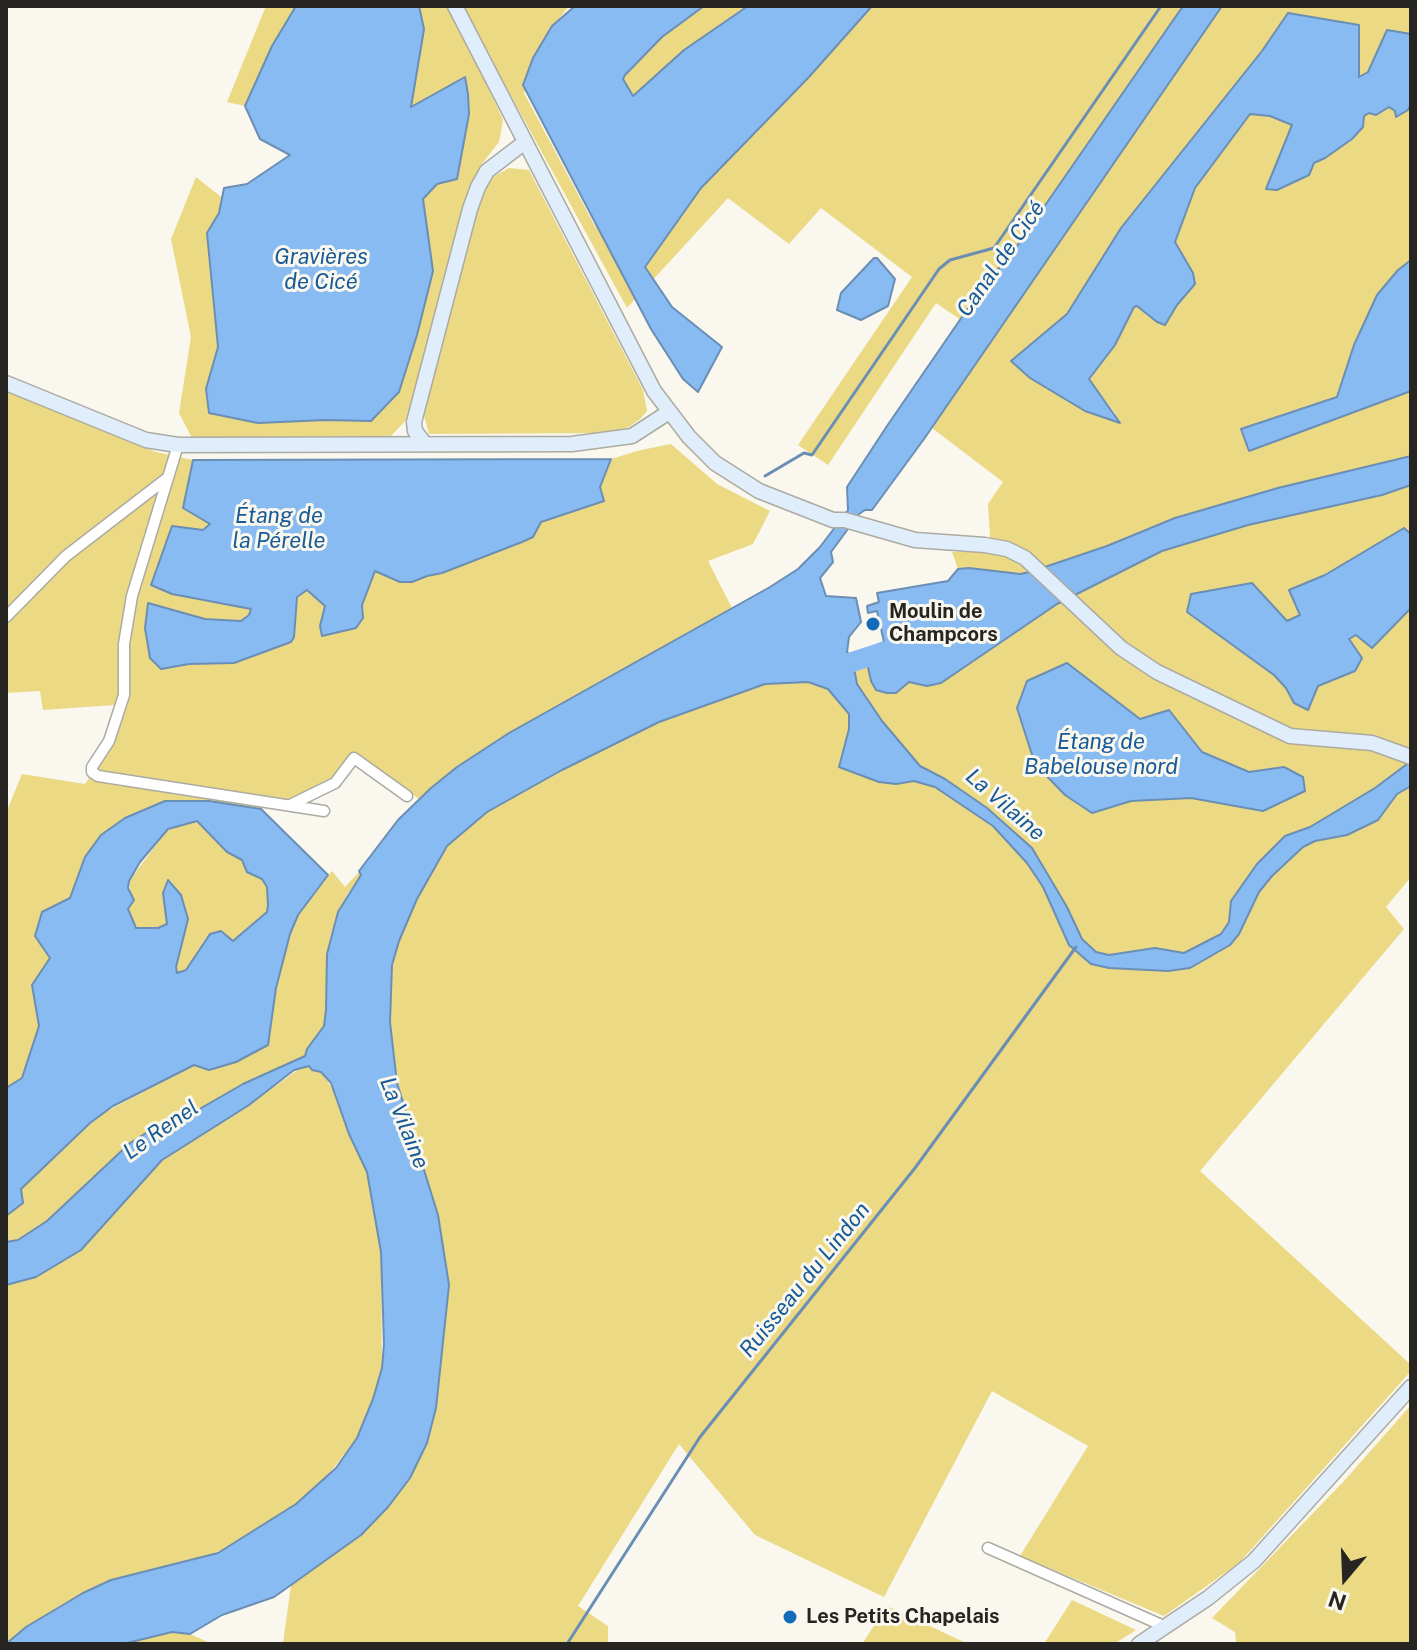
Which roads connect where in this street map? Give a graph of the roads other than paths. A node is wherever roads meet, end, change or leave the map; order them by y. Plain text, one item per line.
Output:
1 (455, 6) edge
2 (525, 142) junction
3 (6, 383) edge
4 (669, 412) junction
5 (414, 422) junction
6 (387, 443) junction
7 (425, 444) junction
8 (178, 445) junction
9 (166, 479) junction
10 (6, 617) edge
11 (1407, 755) edge
12 (407, 796) dead end
13 (289, 806) junction
14 (324, 811) dead end
15 (1411, 1387) edge
16 (988, 1548) dead end
17 (1166, 1627) junction
18 (1139, 1644) edge

1 - 2 main road
2 - 4 main road
2 - 5 main road
3 - 8 main road
4 - 7 main road
4 - 11 main road
5 - 6 main road
5 - 7 main road
6 - 7 main road
6 - 8 main road
8 - 9 street
9 - 10 street
9 - 13 street
12 - 13 street
13 - 14 street
15 - 17 main road
16 - 17 street
17 - 18 main road

